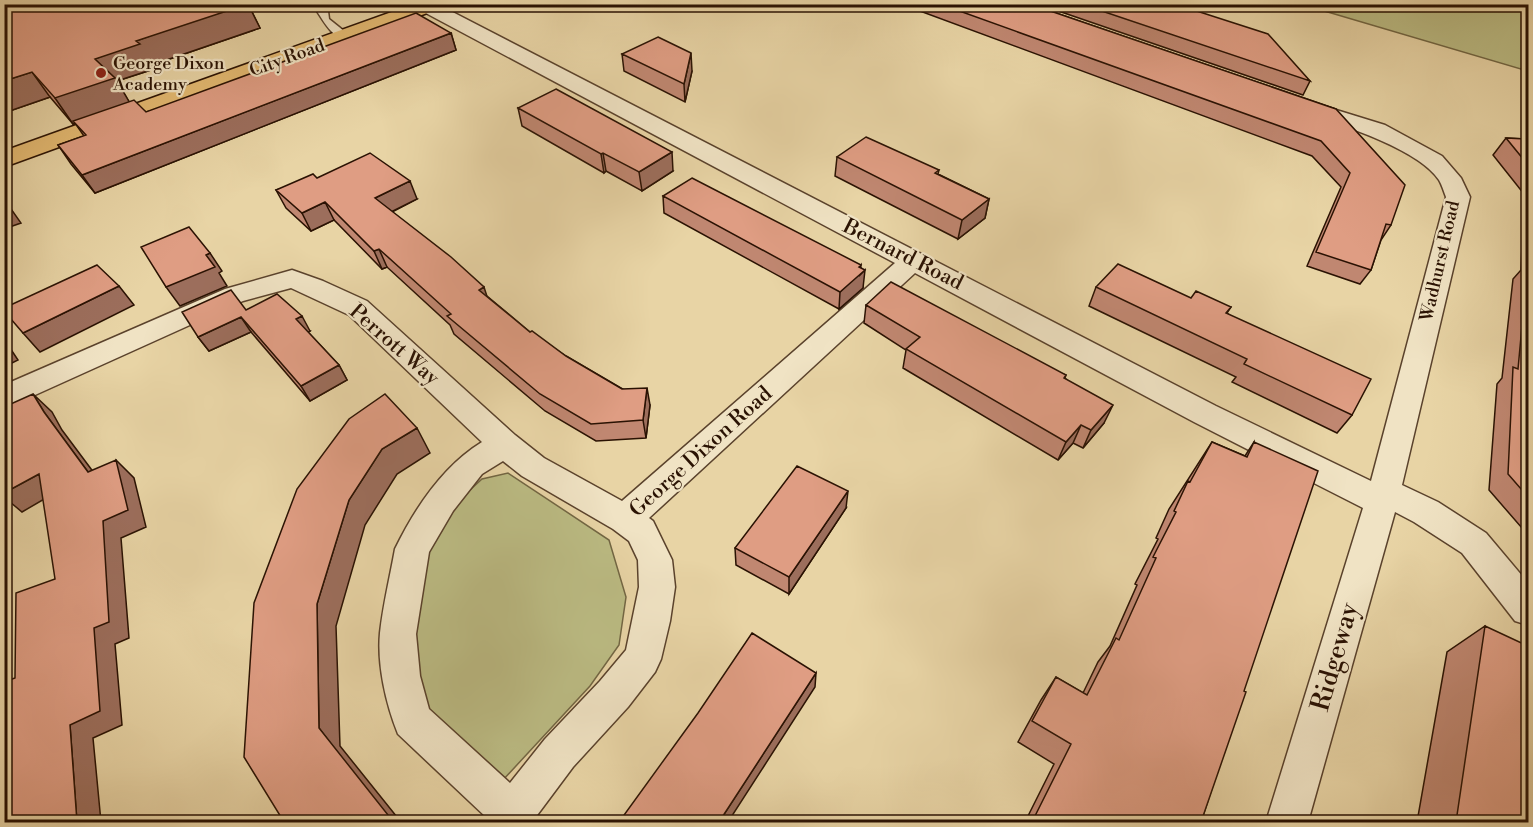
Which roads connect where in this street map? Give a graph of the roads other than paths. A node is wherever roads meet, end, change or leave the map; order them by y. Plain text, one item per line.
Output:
1 (316, 4) edge
2 (431, 6) edge
3 (346, 37) junction
4 (1285, 99) edge
5 (4, 160) edge
6 (913, 261) junction
7 (4, 398) edge
8 (504, 444) junction
9 (1382, 496) junction
10 (626, 519) junction
11 (1528, 609) edge
12 (510, 818) edge
13 (1287, 822) edge

1 - 3 lane
2 - 3 main road, City Road
2 - 6 street, Bernard Road
3 - 5 main road, City Road
4 - 9 street, Wadhurst Road
6 - 9 street, Bernard Road
6 - 10 street, George Dixon Road
7 - 8 street, Perrott Way
8 - 10 street, Perrott Way
8 - 12 street
9 - 11 street, Bernard Road
9 - 13 street, Ridgeway
10 - 12 street, George Dixon Road

